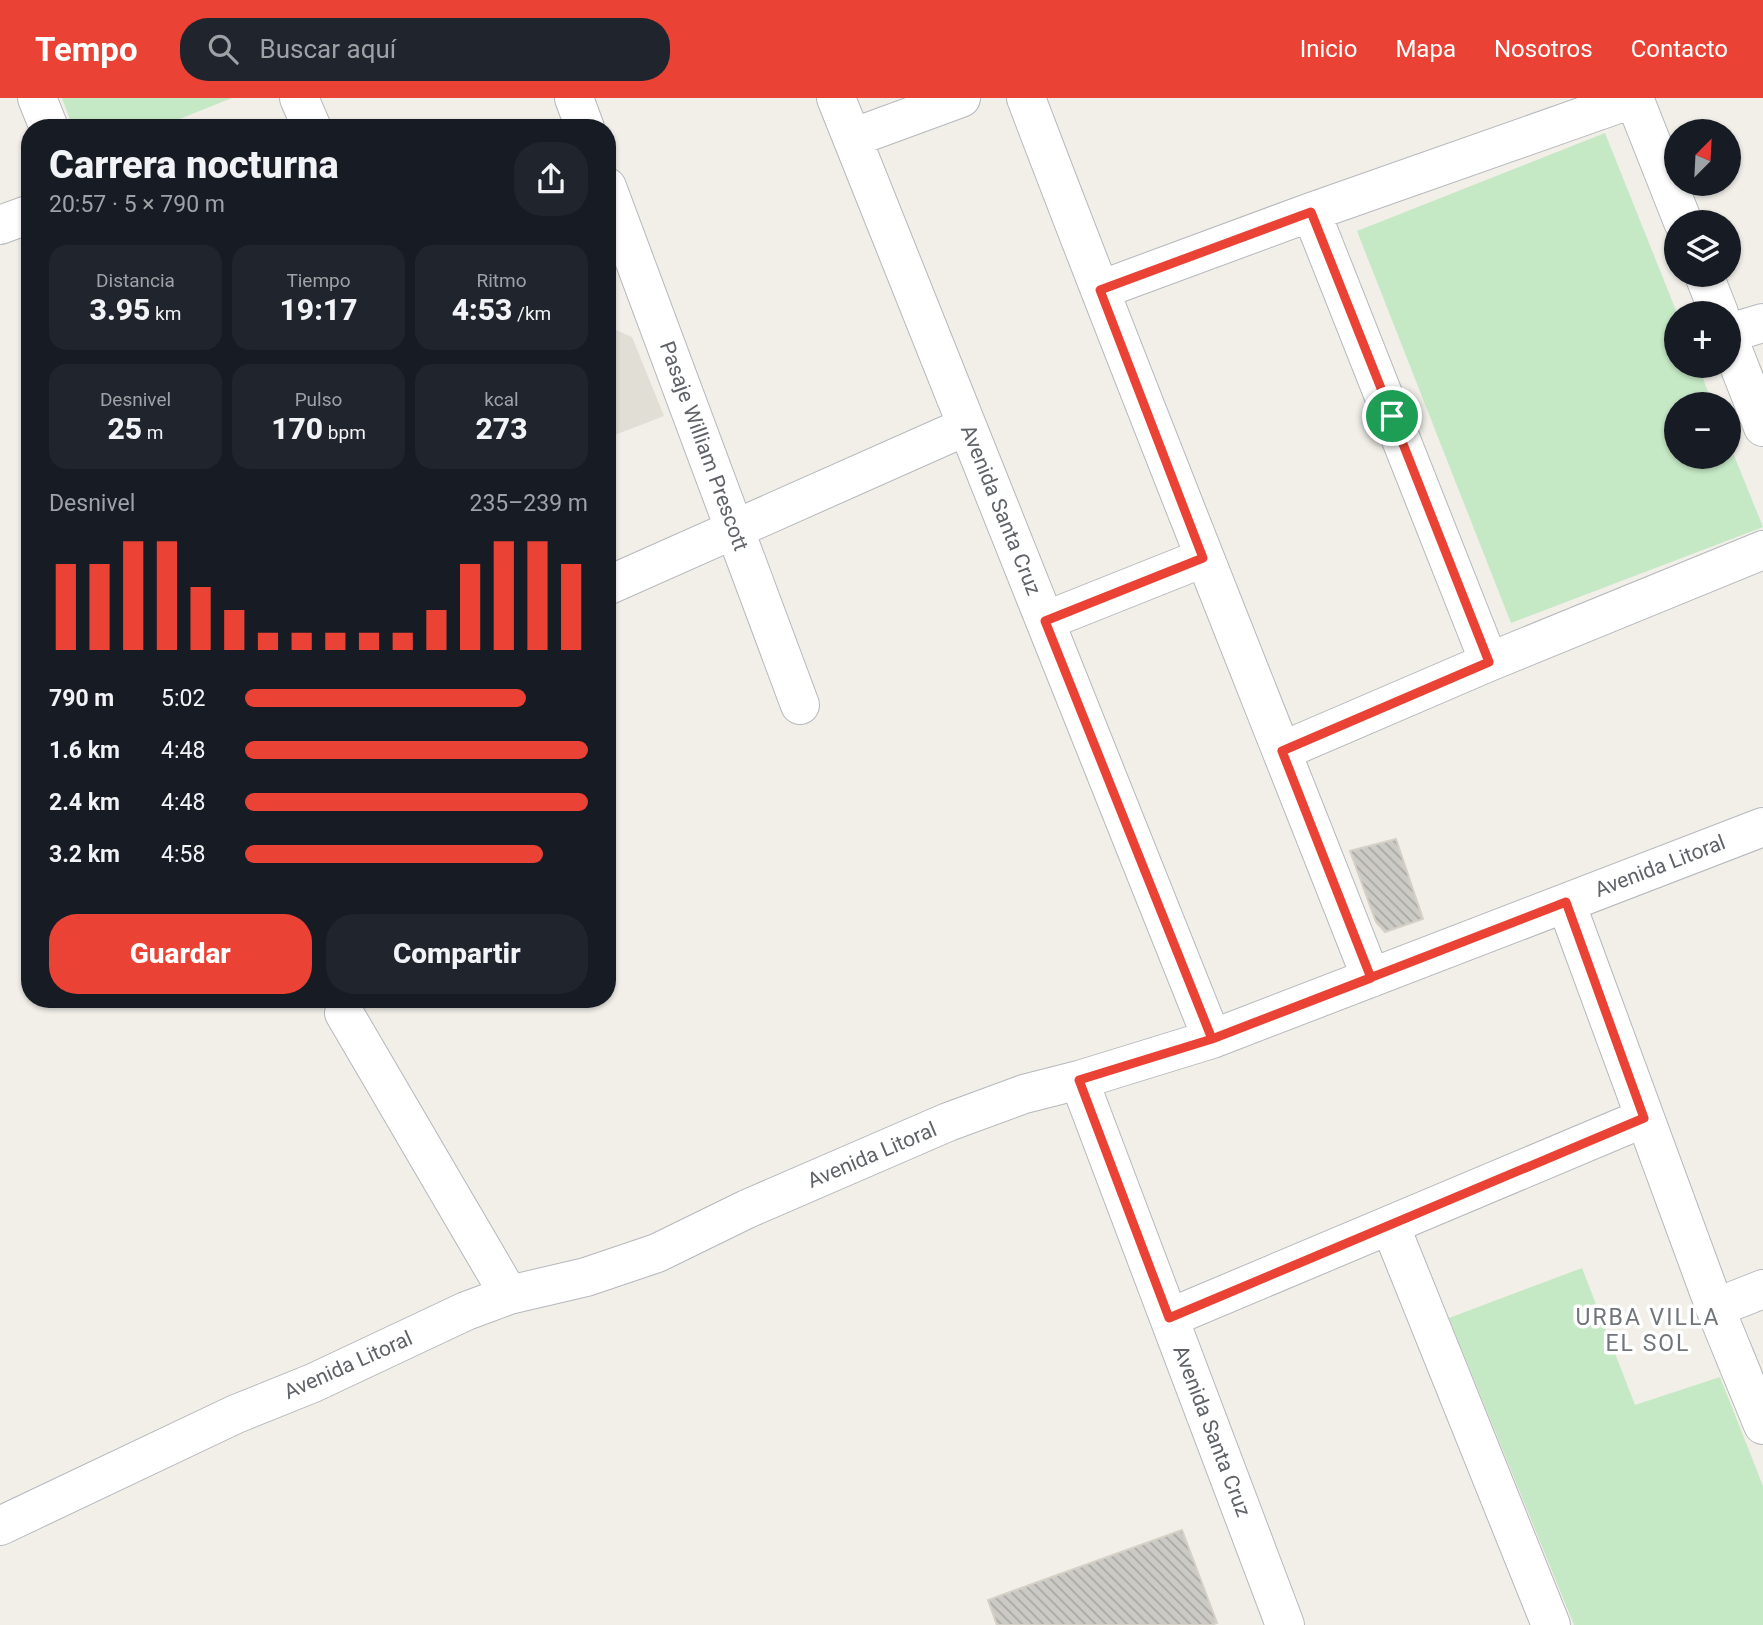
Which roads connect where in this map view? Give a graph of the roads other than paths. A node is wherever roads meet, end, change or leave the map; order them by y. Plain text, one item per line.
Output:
1 (37, 98) edge
2 (299, 98) edge
3 (574, 98) edge
4 (836, 98) edge
5 (961, 98) edge
6 (1026, 98) edge
7 (1634, 98) edge
8 (45, 119) edge
9 (308, 119) edge
10 (582, 119) edge
11 (852, 138) junction
12 (1678, 210) edge
13 (616, 211) edge
14 (1311, 212) junction
15 (21, 217) edge
16 (0, 225) edge
17 (1100, 290) junction
18 (1763, 323) edge
19 (1741, 329) edge
20 (1741, 371) edge
21 (967, 426) junction
22 (1763, 427) edge
23 (734, 528) junction
24 (1763, 551) edge
25 (1203, 558) junction
26 (616, 582) edge
27 (1045, 621) junction
28 (1489, 662) junction
29 (800, 705) dead end
30 (1282, 751) junction
31 (1763, 827) edge
32 (1566, 902) junction
33 (1371, 978) junction
34 (344, 1013) dead end
35 (1212, 1039) junction
36 (1079, 1080) junction
37 (1644, 1118) junction
38 (1390, 1225) junction
39 (1763, 1289) edge
40 (509, 1295) junction
41 (1715, 1308) junction
42 (1169, 1318) junction
43 (1763, 1425) edge
44 (0, 1526) edge
45 (1285, 1625) edge
46 (1551, 1625) edge

1 - 8 street
2 - 9 street
3 - 10 street
4 - 11 street, Avenida Santa Cruz
5 - 11 street
6 - 17 street
7 - 12 street
7 - 14 street
11 - 21 street, Avenida Santa Cruz
13 - 23 street, Pasaje William Prescott
14 - 17 street
14 - 28 street
15 - 16 street
17 - 25 street
18 - 19 street
20 - 22 street
21 - 23 street
21 - 27 street, Avenida Santa Cruz
23 - 26 street
23 - 29 street, Pasaje William Prescott
24 - 28 street
25 - 27 street
25 - 30 street
27 - 35 street, Avenida Santa Cruz
28 - 30 street
30 - 33 street
31 - 32 street, Avenida Litoral
32 - 33 street, Avenida Litoral
32 - 37 street
33 - 35 street, Avenida Litoral
34 - 40 street
35 - 36 street, Avenida Litoral
36 - 40 street, Avenida Litoral
36 - 42 street, Avenida Santa Cruz
37 - 38 street
37 - 41 street
38 - 42 street
38 - 46 street
39 - 41 street
40 - 44 street, Avenida Litoral
41 - 43 street
42 - 45 street, Avenida Santa Cruz

